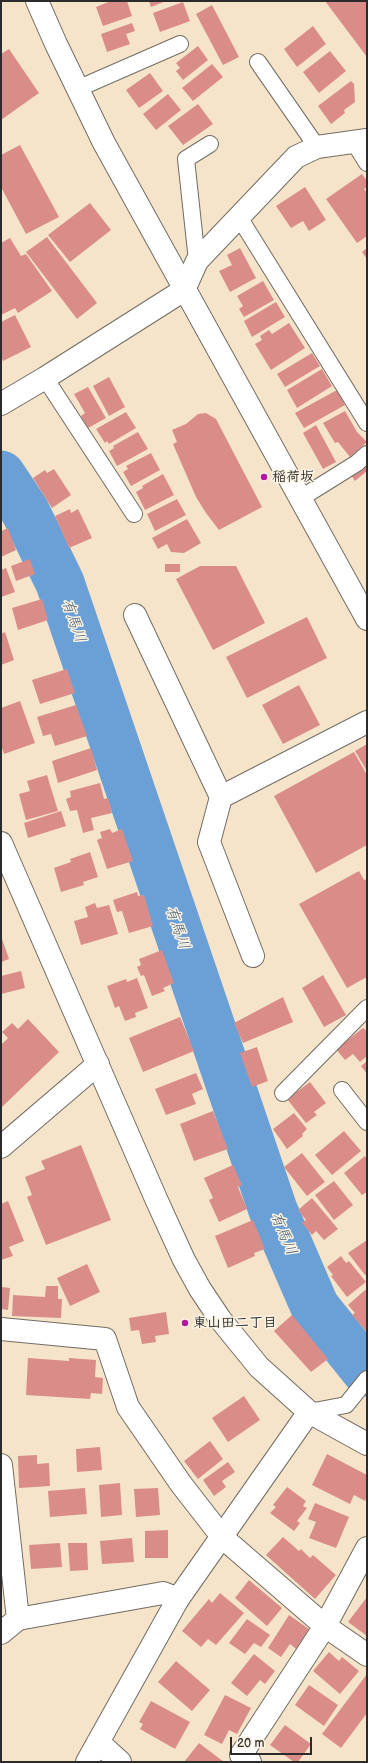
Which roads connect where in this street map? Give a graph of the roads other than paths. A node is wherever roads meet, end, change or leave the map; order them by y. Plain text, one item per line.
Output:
1 (37, 1) edge
2 (180, 44) dead end
3 (258, 62) dead end
4 (77, 89) junction
5 (361, 141) edge
6 (210, 144) dead end
7 (317, 147) junction
8 (367, 163) edge
9 (239, 217) junction
10 (197, 262) junction
11 (184, 290) junction
12 (45, 378) junction
13 (1, 404) edge
14 (367, 423) edge
15 (367, 454) edge
16 (301, 498) junction
17 (134, 514) dead end
18 (135, 615) dead end
19 (367, 619) edge
20 (367, 722) edge
21 (221, 797) junction
22 (1, 843) edge
23 (253, 956) dead end
24 (367, 1008) edge
25 (98, 1064) junction
26 (342, 1090) dead end
27 (283, 1093) dead end
28 (367, 1122) edge
29 (1, 1147) edge
30 (1, 1329) edge
31 (364, 1383) edge
32 (309, 1412) junction
33 (367, 1444) edge
34 (1, 1465) edge
35 (3, 1488) edge
36 (223, 1538) junction
37 (367, 1548) edge
38 (178, 1599) junction
39 (18, 1619) junction
40 (325, 1626) junction
41 (1, 1633) edge
42 (367, 1655) edge
43 (98, 1742) junction
44 (87, 1762) edge
45 (120, 1762) edge
46 (250, 1762) edge

1 - 4 street
2 - 4 lane
3 - 7 lane
4 - 11 street
5 - 7 street
5 - 8 lane
6 - 10 lane
7 - 9 street
9 - 10 street
9 - 14 lane
10 - 11 street
11 - 12 street
11 - 16 street
12 - 13 street
12 - 17 lane
15 - 16 lane
16 - 19 street
18 - 21 street
20 - 21 street
21 - 23 street
22 - 25 street
24 - 27 lane
25 - 29 street
25 - 32 street
26 - 28 lane
30 - 36 street
31 - 32 lane
32 - 33 street
32 - 36 street
34 - 35 street
35 - 39 street
36 - 38 street
36 - 40 street
37 - 40 street
38 - 39 street
38 - 43 street
39 - 41 street
40 - 42 street
40 - 46 street
43 - 44 street
43 - 45 street

